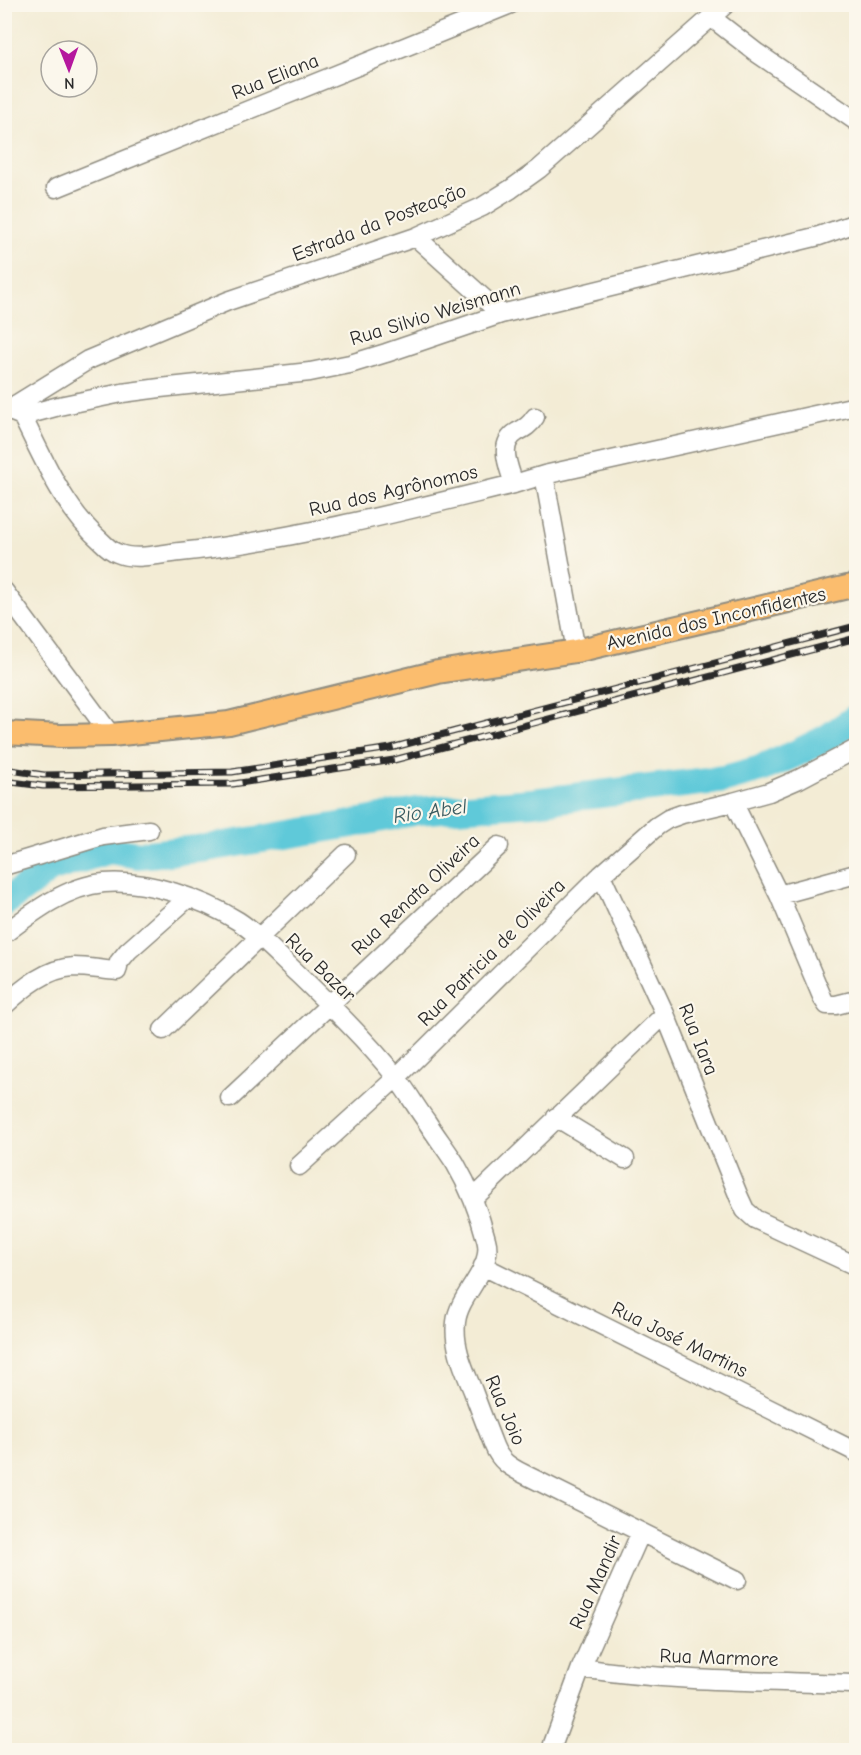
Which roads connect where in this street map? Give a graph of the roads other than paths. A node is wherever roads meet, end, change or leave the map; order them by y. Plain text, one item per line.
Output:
1 (511, 4) edge
2 (726, 4) edge
3 (490, 10) edge
4 (712, 18) junction
5 (856, 122) edge
6 (56, 188) dead end
7 (856, 223) edge
8 (416, 237) junction
9 (501, 314) junction
10 (856, 406) edge
11 (11, 413) edge
12 (535, 417) dead end
13 (544, 475) junction
14 (514, 484) junction
15 (856, 585) edge
16 (4, 591) edge
17 (576, 651) junction
18 (4, 733) edge
19 (111, 735) junction
20 (856, 749) edge
21 (733, 802) junction
22 (149, 830) dead end
23 (500, 846) dead end
24 (346, 854) dead end
25 (4, 866) edge
26 (856, 874) edge
27 (601, 875) junction
28 (779, 895) junction
29 (188, 898) junction
30 (4, 934) edge
31 (259, 938) junction
32 (856, 1000) edge
33 (330, 1005) junction
34 (4, 1006) edge
35 (665, 1014) junction
36 (164, 1030) dead end
37 (396, 1078) junction
38 (230, 1098) dead end
39 (556, 1117) junction
40 (625, 1160) dead end
41 (299, 1166) dead end
42 (473, 1199) junction
43 (483, 1266) junction
44 (856, 1266) edge
45 (856, 1452) edge
46 (641, 1532) junction
47 (737, 1580) dead end
48 (581, 1668) junction
49 (856, 1684) edge
50 (553, 1750) edge

1 - 3 street, Rua Eliana
2 - 4 street, Estrada da Posteação
3 - 6 street, Rua Eliana
4 - 5 street
4 - 8 street, Estrada da Posteação
7 - 9 street, Rua Silvio Weismann
8 - 9 street
8 - 11 street, Estrada da Posteação
9 - 11 street, Rua Silvio Weismann
10 - 13 street, Rua dos Agrônomos
11 - 14 street, Rua dos Agrônomos
12 - 14 street
13 - 14 street, Rua dos Agrônomos
13 - 17 street
15 - 17 main road, Avenida dos Inconfidentes
16 - 19 street
17 - 19 main road, Avenida dos Inconfidentes
18 - 19 main road, Avenida dos Inconfidentes
20 - 21 street, Rua Patricia de Oliveira
21 - 27 street, Rua Patricia de Oliveira
21 - 28 street
22 - 25 street
23 - 33 street, Rua Renata Oliveira
24 - 31 street
26 - 28 street
27 - 35 street, Rua Iara
27 - 37 street, Rua Patricia de Oliveira
28 - 32 street
29 - 30 street, Rua Bazar
29 - 31 street, Rua Bazar
29 - 34 street
31 - 33 street, Rua Bazar
31 - 36 street
33 - 37 street, Rua Bazar
33 - 38 street, Rua Renata Oliveira
35 - 39 street
35 - 44 street, Rua Iara
37 - 41 street, Rua Patricia de Oliveira
37 - 42 street, Rua Bazar
39 - 40 street
39 - 42 street
42 - 43 street, Rua Bazar
43 - 45 street, Rua José Martins
43 - 46 street, Rua Joio
46 - 47 street, Rua Mandir
46 - 48 street, Rua Mandir
48 - 49 street, Rua Marmore
48 - 50 street, Rua Mandir

